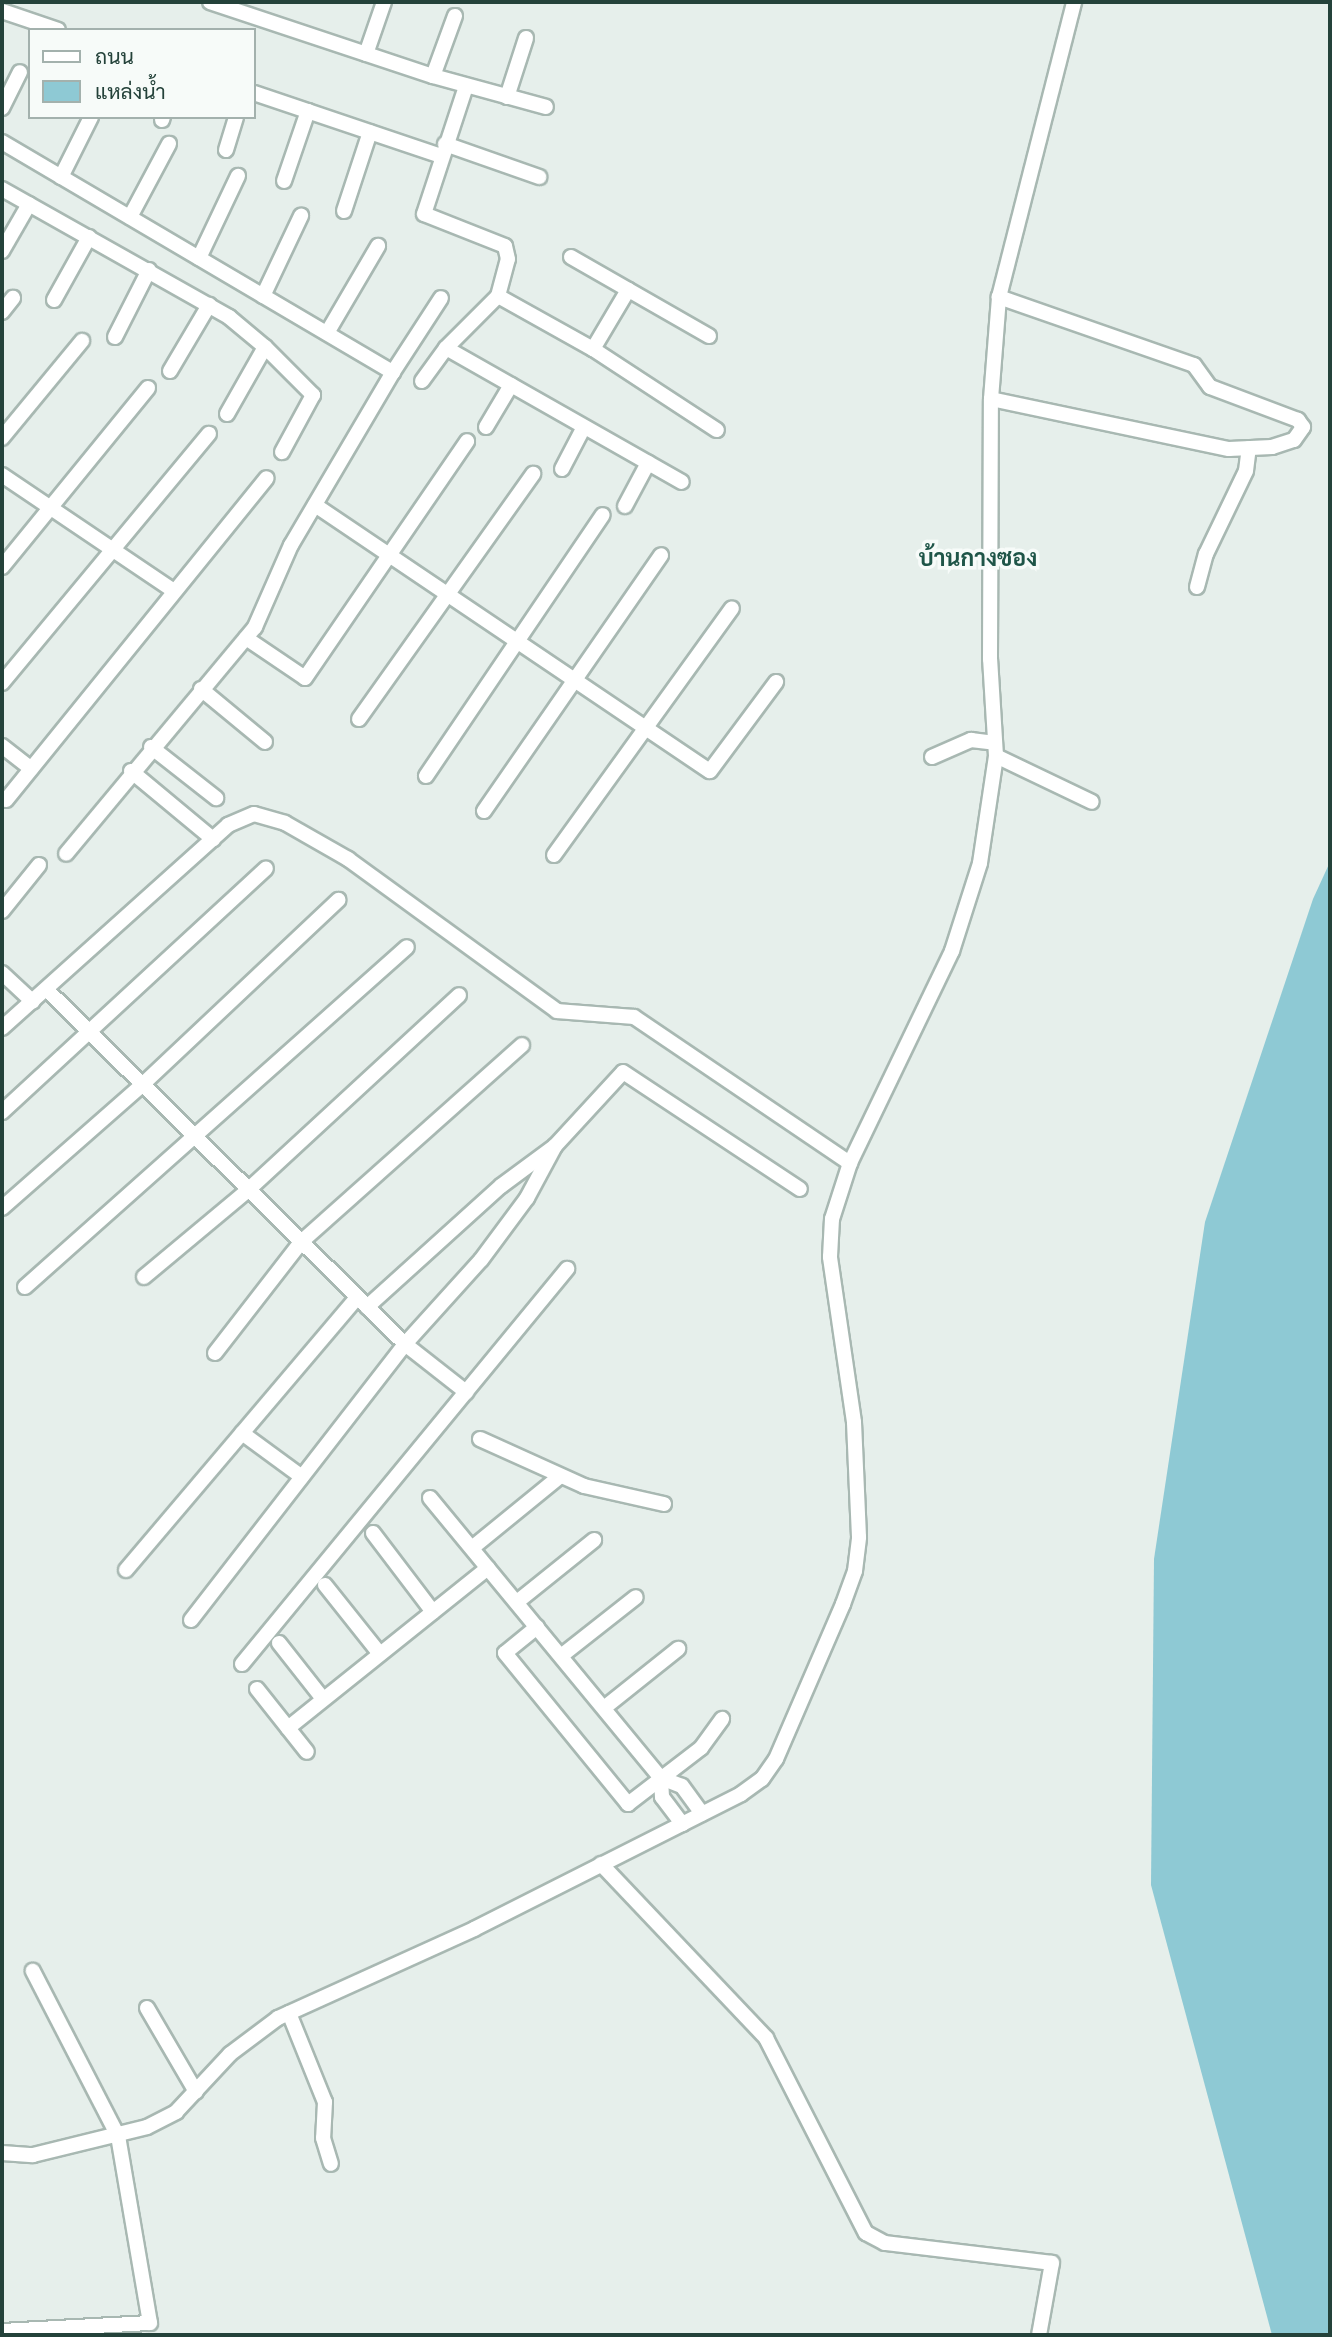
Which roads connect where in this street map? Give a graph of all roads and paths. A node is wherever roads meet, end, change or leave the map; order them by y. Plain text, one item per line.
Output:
1 (210, 2) edge
2 (384, 2) edge
3 (1074, 2) edge
4 (2, 11) edge
5 (455, 16) dead end
6 (52, 28) edge
7 (526, 38) dead end
8 (366, 54) junction
9 (20, 72) dead end
10 (433, 76) junction
11 (466, 86) junction
12 (256, 94) edge
13 (507, 97) junction
14 (546, 107) dead end
15 (2, 108) edge
16 (308, 111) junction
17 (90, 119) edge
18 (235, 119) edge
19 (370, 132) junction
20 (2, 142) edge
21 (169, 144) dead end
22 (226, 150) dead end
23 (443, 150) junction
24 (238, 176) dead end
25 (61, 177) junction
26 (539, 177) dead end
27 (284, 181) dead end
28 (2, 189) edge
29 (29, 204) junction
30 (344, 211) dead end
31 (302, 216) dead end
32 (130, 217) junction
33 (89, 237) junction
34 (378, 246) dead end
35 (2, 251) edge
36 (571, 257) dead end
37 (199, 258) junction
38 (149, 270) junction
39 (628, 290) junction
40 (263, 296) junction
41 (498, 296) junction
42 (999, 297) junction
43 (13, 298) dead end
44 (441, 298) dead end
45 (54, 300) dead end
46 (209, 305) junction
47 (2, 312) edge
48 (327, 333) junction
49 (709, 336) dead end
50 (115, 337) dead end
51 (82, 341) dead end
52 (265, 347) junction
53 (446, 348) junction
54 (593, 349) junction
55 (170, 372) dead end
56 (393, 372) junction
57 (422, 381) dead end
58 (511, 385) junction
59 (148, 388) dead end
60 (991, 399) junction
61 (227, 414) dead end
62 (584, 426) junction
63 (486, 427) dead end
64 (717, 430) dead end
65 (209, 433) dead end
66 (2, 438) edge
67 (467, 441) dead end
68 (1249, 448) junction
69 (282, 452) dead end
70 (648, 463) junction
71 (562, 470) dead end
72 (533, 474) dead end
73 (2, 475) edge
74 (267, 478) dead end
75 (682, 482) dead end
76 (315, 505) junction
77 (625, 506) dead end
78 (50, 507) junction
79 (603, 515) dead end
80 (113, 549) junction
81 (389, 555) junction
82 (661, 555) dead end
83 (2, 567) edge
84 (1197, 587) dead end
85 (174, 591) junction
86 (448, 593) junction
87 (732, 608) dead end
88 (246, 638) junction
89 (518, 640) junction
90 (576, 678) junction
91 (776, 682) dead end
92 (2, 683) edge
93 (201, 689) junction
94 (359, 719) dead end
95 (645, 727) junction
96 (265, 742) dead end
97 (2, 746) edge
98 (151, 747) junction
99 (995, 749) junction
100 (932, 757) dead end
101 (31, 769) junction
102 (131, 771) junction
103 (426, 775) dead end
104 (216, 798) dead end
105 (6, 800) dead end
106 (1092, 802) dead end
107 (484, 811) dead end
108 (213, 839) junction
109 (66, 854) dead end
110 (554, 855) dead end
111 (39, 865) dead end
112 (266, 868) dead end
113 (338, 900) dead end
114 (2, 911) edge
115 (407, 947) dead end
116 (2, 973) edge
117 (47, 990) junction
118 (459, 995) dead end
119 (33, 1002) junction
120 (2, 1028) edge
121 (90, 1033) junction
122 (522, 1045) dead end
123 (142, 1085) junction
124 (2, 1112) edge
125 (195, 1137) junction
126 (555, 1146) junction
127 (850, 1163) junction
128 (800, 1189) dead end
129 (248, 1190) junction
130 (2, 1208) edge
131 (301, 1242) junction
132 (567, 1269) dead end
133 (144, 1277) dead end
134 (25, 1287) dead end
135 (362, 1302) junction
136 (405, 1344) junction
137 (215, 1353) dead end
138 (466, 1392) junction
139 (242, 1433) junction
140 (480, 1439) dead end
141 (302, 1477) junction
142 (559, 1477) junction
143 (430, 1498) dead end
144 (664, 1504) dead end
145 (373, 1533) dead end
146 (594, 1540) dead end
147 (472, 1548) junction
148 (488, 1568) junction
149 (126, 1570) dead end
150 (326, 1585) dead end
151 (636, 1597) dead end
152 (517, 1602) junction
153 (433, 1612) junction
154 (191, 1620) dead end
155 (537, 1627) junction
156 (278, 1643) dead end
157 (678, 1649) dead end
158 (380, 1654) junction
159 (561, 1656) junction
160 (242, 1664) dead end
161 (257, 1689) dead end
162 (323, 1699) junction
163 (604, 1708) junction
164 (722, 1718) dead end
165 (288, 1728) junction
166 (307, 1752) dead end
167 (661, 1778) junction
168 (702, 1814) junction
169 (682, 1824) junction
170 (601, 1864) junction
171 (33, 1971) dead end
172 (147, 2008) dead end
173 (289, 2013) junction
174 (196, 2092) junction
175 (118, 2136) junction
176 (2, 2153) edge
177 (331, 2164) dead end
178 (2, 2331) edge
179 (1039, 2335) edge

1 - 8 street
2 - 8 street
3 - 42 street
4 - 6 street
5 - 10 street
7 - 13 street
8 - 10 street
9 - 15 street
10 - 11 street
11 - 13 street
11 - 23 street
12 - 16 street
13 - 14 street
16 - 19 street
16 - 27 street
17 - 25 street
18 - 22 street
19 - 23 street
19 - 30 street
20 - 25 street
21 - 32 street
23 - 26 street
23 - 41 street
24 - 37 street
25 - 32 street
28 - 29 street
29 - 33 street
29 - 35 street
31 - 40 street
32 - 37 street
33 - 38 street
33 - 45 street
34 - 48 street
36 - 39 street
37 - 40 street
38 - 46 street
38 - 50 street
39 - 49 street
39 - 54 street
40 - 48 street
41 - 53 street
41 - 54 street
42 - 60 street
42 - 68 street
43 - 47 street
44 - 56 street
46 - 52 street
46 - 55 street
48 - 56 street
51 - 66 street
52 - 61 street
52 - 69 street
53 - 57 street
53 - 58 street
54 - 64 street
56 - 76 street
58 - 62 street
58 - 63 street
59 - 78 street
60 - 68 street
60 - 99 street
62 - 70 street
62 - 71 street
65 - 80 street
67 - 81 street
68 - 84 street
70 - 75 street
70 - 77 street
72 - 86 street
73 - 78 street
74 - 85 street
76 - 81 street
76 - 88 street
78 - 80 street
78 - 83 street
79 - 89 street
80 - 85 street
80 - 92 street
81 - 86 street
81 - 88 street
82 - 90 street
85 - 101 street
86 - 89 street
86 - 94 street
87 - 95 street
88 - 93 street
89 - 90 street
89 - 103 street
90 - 95 street
90 - 107 street
91 - 95 street
93 - 96 street
93 - 98 street
95 - 110 street
97 - 101 street
98 - 102 street
98 - 104 street
99 - 100 street
99 - 106 street
99 - 127 street
101 - 105 street
102 - 108 street
102 - 109 street
108 - 117 street
108 - 127 street
111 - 114 street
112 - 121 street
113 - 123 street
115 - 125 street
116 - 119 street
117 - 119 street
117 - 121 street
118 - 129 street
119 - 120 street
121 - 123 street
121 - 124 street
122 - 131 street
123 - 125 street
123 - 130 street
125 - 129 street
125 - 134 street
126 - 128 street
126 - 135 street
126 - 136 street
127 - 168 street
129 - 131 street
129 - 133 street
131 - 135 street
131 - 137 street
132 - 138 street
135 - 136 street
135 - 139 street
136 - 138 street
136 - 141 street
138 - 160 street
139 - 141 street
139 - 149 street
140 - 142 street
141 - 154 street
142 - 144 street
142 - 147 street
143 - 147 street
145 - 153 street
146 - 152 street
147 - 148 street
148 - 152 street
148 - 153 street
150 - 158 street
151 - 159 street
152 - 155 street
153 - 158 street
155 - 159 street
155 - 167 street
156 - 162 street
157 - 163 street
158 - 162 street
159 - 163 street
161 - 165 street
162 - 165 street
163 - 167 street
164 - 167 street
165 - 166 street
167 - 168 street
167 - 169 street
168 - 169 street
169 - 170 street
170 - 173 street
170 - 179 street
171 - 175 street
172 - 174 street
173 - 174 street
173 - 177 street
174 - 175 street
175 - 176 street
175 - 178 street

